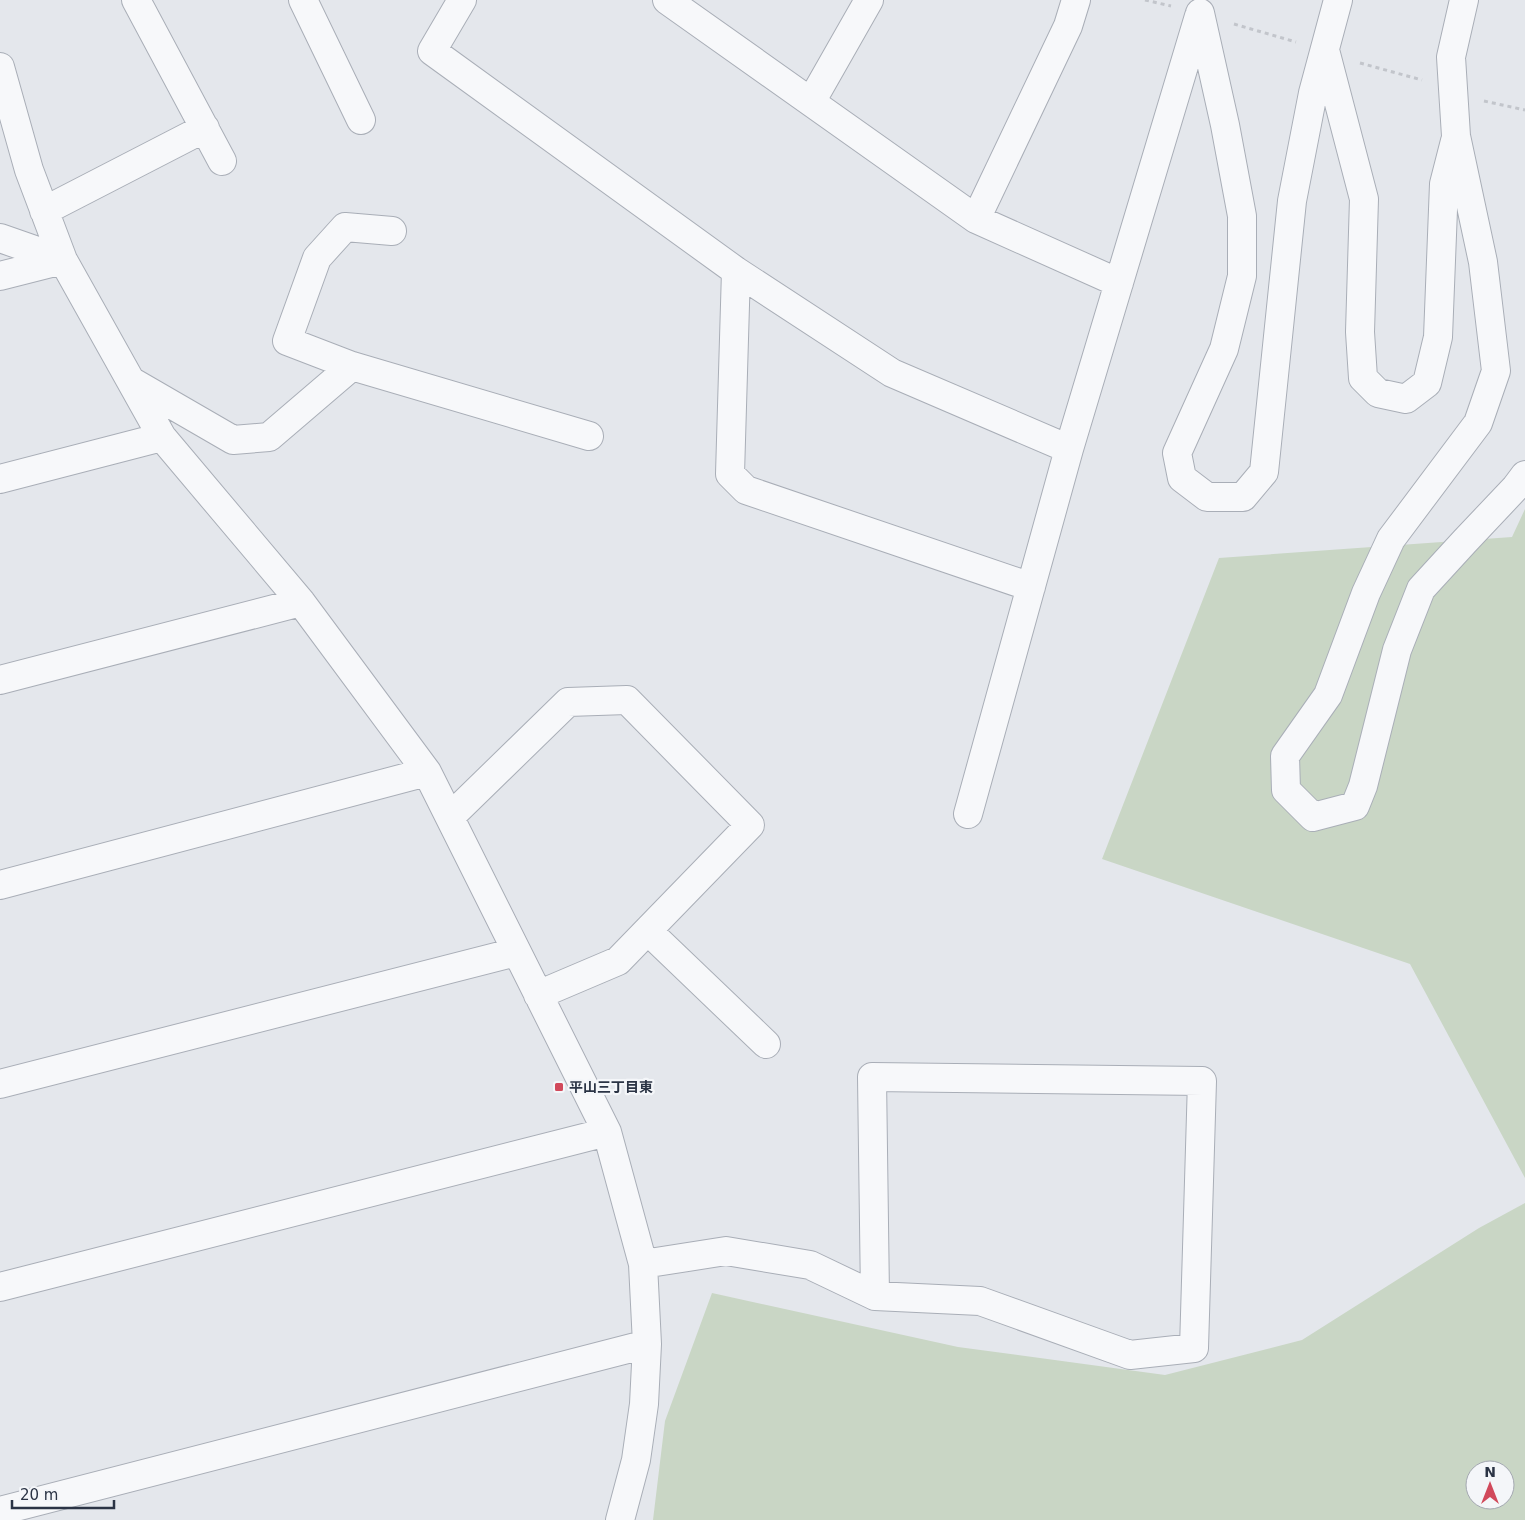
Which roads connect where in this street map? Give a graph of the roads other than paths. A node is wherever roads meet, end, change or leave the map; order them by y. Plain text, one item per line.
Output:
1 (136, 0) edge
2 (303, 0) edge
3 (462, 0) edge
4 (667, 0) edge
5 (869, 0) edge
6 (1076, 0) edge
7 (1338, 0) edge
8 (1464, 0) edge
9 (1202, 7) edge
10 (1314, 46) junction
11 (0, 67) edge
12 (811, 102) junction
13 (361, 120) dead end
14 (205, 128) junction
15 (1456, 136) junction
16 (222, 161) dead end
17 (44, 211) junction
18 (976, 219) junction
19 (392, 231) dead end
20 (0, 238) edge
21 (62, 260) junction
22 (736, 271) junction
23 (0, 276) edge
24 (1119, 283) junction
25 (352, 366) junction
26 (131, 381) junction
27 (589, 436) dead end
28 (162, 438) junction
29 (1069, 449) junction
30 (1525, 475) edge
31 (0, 479) edge
32 (1031, 587) junction
33 (301, 602) junction
34 (0, 680) edge
35 (427, 772) junction
36 (968, 814) dead end
37 (450, 817) junction
38 (0, 884) edge
39 (648, 931) junction
40 (516, 952) junction
41 (538, 995) junction
42 (766, 1044) dead end
43 (0, 1084) edge
44 (607, 1132) junction
45 (643, 1264) junction
46 (0, 1287) edge
47 (875, 1296) junction
48 (647, 1344) junction
49 (10, 1509) edge
50 (47, 1520) edge
51 (620, 1520) edge

1 - 14 street
2 - 13 street
3 - 22 street
4 - 12 street
5 - 12 street
6 - 18 street
7 - 10 street
8 - 15 street
9 - 10 street
9 - 24 street
10 - 15 street
11 - 17 street
12 - 18 street
14 - 16 street
14 - 17 street
15 - 30 street
17 - 21 street
18 - 24 street
19 - 25 street
20 - 21 street
21 - 23 street
21 - 26 street
22 - 29 street
22 - 32 street
24 - 29 street
25 - 26 street
25 - 27 street
26 - 28 street
28 - 31 street
28 - 33 street
29 - 32 street
32 - 36 street
33 - 34 street
33 - 35 street
35 - 37 street
35 - 38 street
37 - 39 street
37 - 40 street
39 - 41 street
39 - 42 street
40 - 41 street
40 - 43 street
41 - 44 street
44 - 45 street
44 - 46 street
45 - 47 street
45 - 48 street
47 - 47 street
48 - 49 street
48 - 51 street
49 - 50 street

